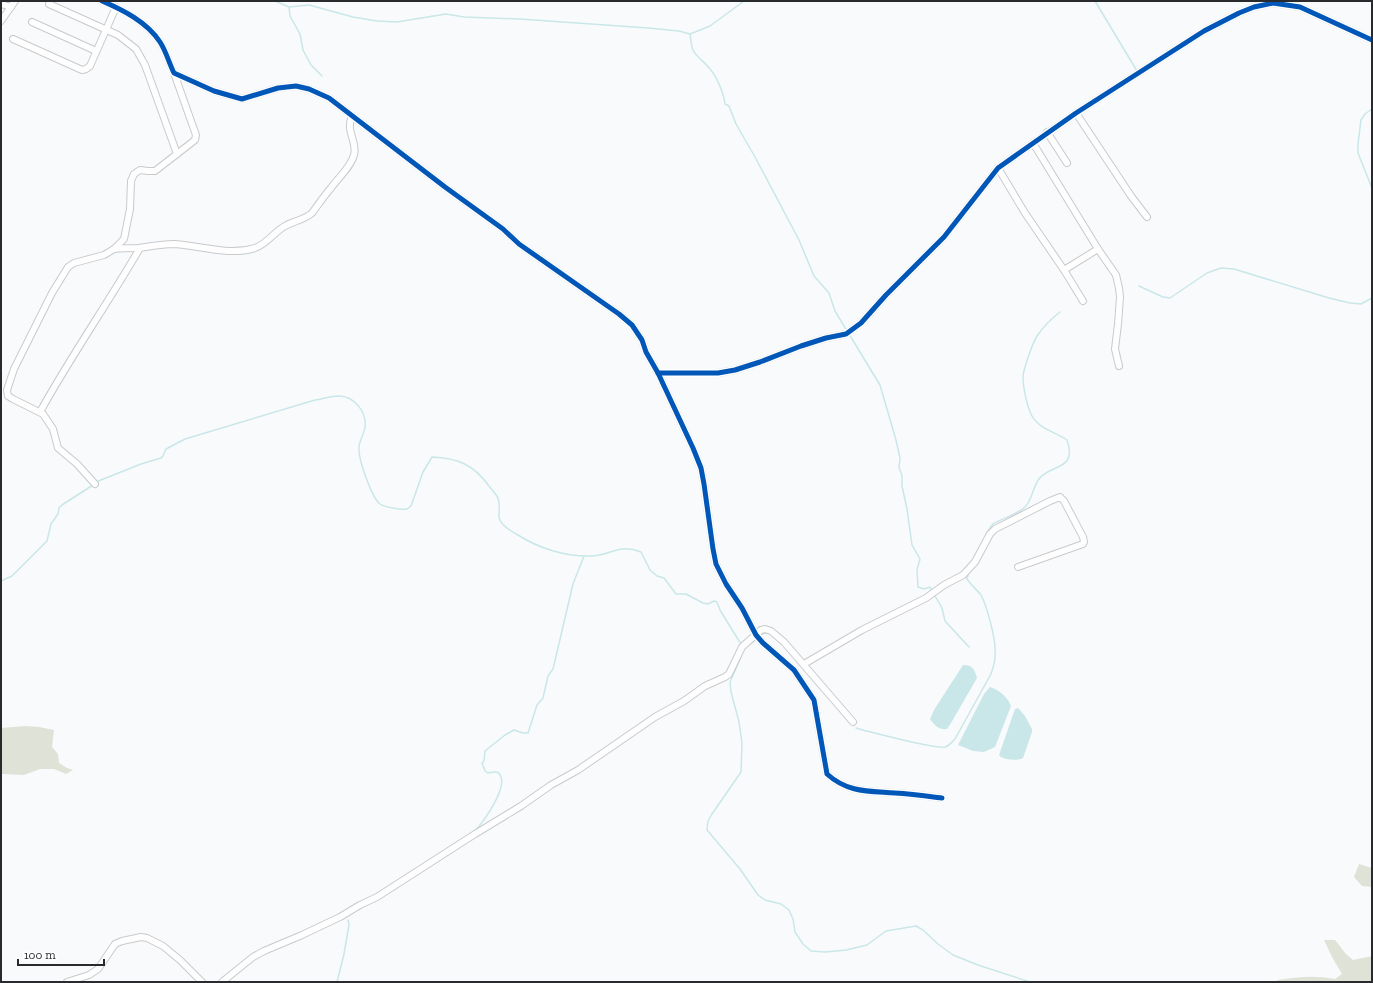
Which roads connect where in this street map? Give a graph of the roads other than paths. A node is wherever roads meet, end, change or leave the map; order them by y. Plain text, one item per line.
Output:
1 (15, 1) edge
2 (102, 1) edge
3 (1, 4) edge
4 (49, 4) dead end
5 (11, 7) junction
6 (116, 7) junction
7 (1, 21) edge
8 (32, 22) dead end
9 (106, 30) junction
10 (13, 39) dead end
11 (1372, 40) edge
12 (96, 51) junction
13 (174, 73) junction
14 (1076, 113) junction
15 (352, 116) junction
16 (1047, 132) junction
17 (1033, 142) junction
18 (177, 154) junction
19 (1067, 163) dead end
20 (998, 168) junction
21 (1147, 217) dead end
22 (140, 248) junction
23 (114, 249) junction
24 (1098, 249) junction
25 (1064, 270) junction
26 (1083, 301) dead end
27 (1119, 366) dead end
28 (658, 373) junction
29 (40, 412) junction
30 (95, 484) dead end
31 (1018, 567) dead end
32 (756, 635) junction
33 (804, 664) junction
34 (853, 722) dead end
35 (942, 798) dead end
36 (66, 982) edge
37 (202, 982) edge
38 (222, 982) edge

1 - 5 street
2 - 6 street
3 - 5 street
4 - 9 street
5 - 7 street
6 - 9 street
6 - 13 street
8 - 12 street
9 - 12 street
9 - 18 street
10 - 12 street
11 - 14 street
13 - 15 street
13 - 18 street
14 - 16 street
14 - 21 street
15 - 22 street
15 - 28 street
16 - 17 street
16 - 19 street
17 - 20 street
17 - 24 street
18 - 23 street
20 - 25 street
20 - 28 street
22 - 23 street
22 - 29 street
23 - 29 street
24 - 25 street
24 - 27 street
25 - 26 street
28 - 32 street
29 - 30 street
31 - 33 street
32 - 33 street
32 - 35 street
32 - 38 street
33 - 34 street
36 - 37 street

